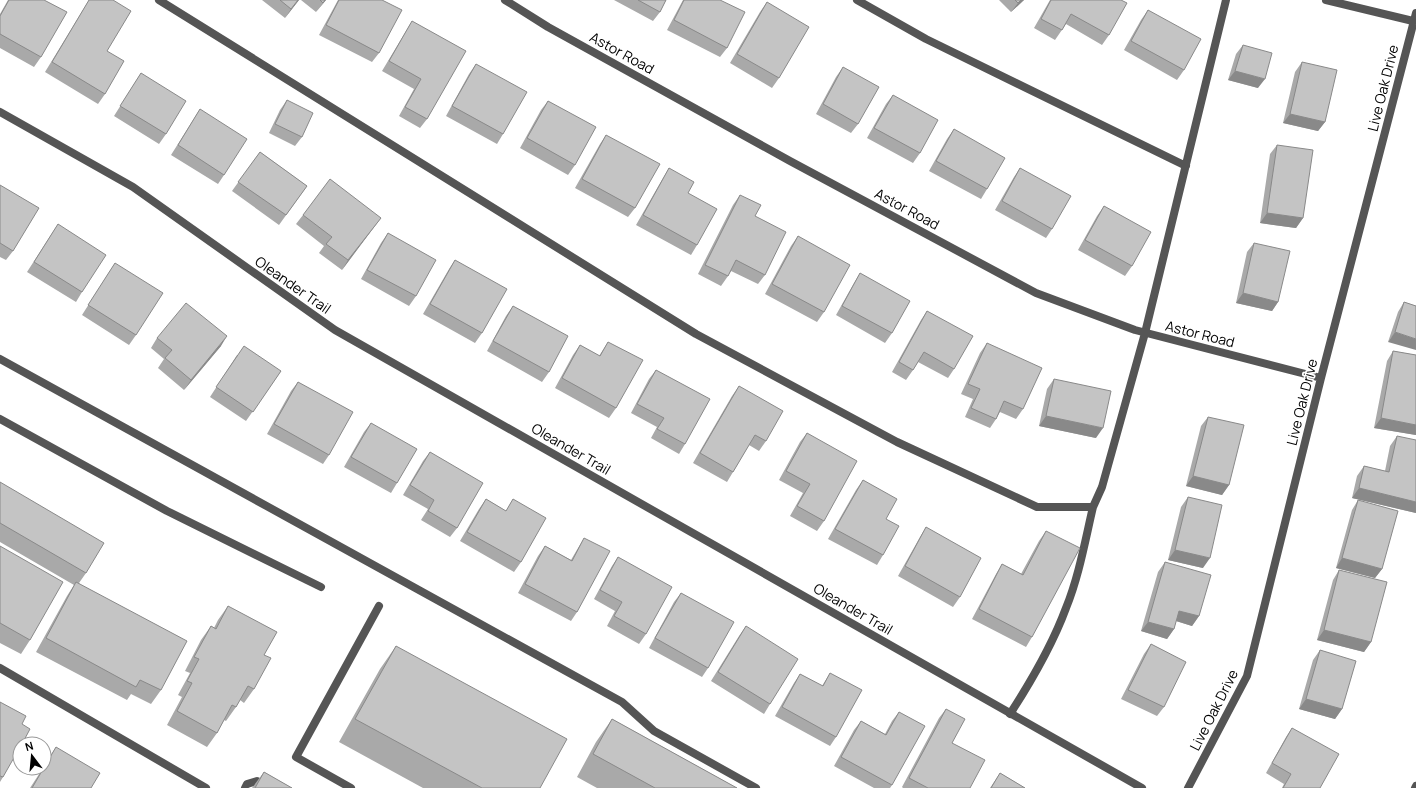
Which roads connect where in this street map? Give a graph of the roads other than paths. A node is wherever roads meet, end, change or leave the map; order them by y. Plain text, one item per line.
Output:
1 (159, 0) edge
2 (505, 0) edge
3 (857, 0) edge
4 (1226, 0) edge
5 (1326, 0) edge
6 (1415, 17) edge
7 (0, 112) edge
8 (1186, 166) junction
9 (1145, 333) junction
10 (0, 359) edge
11 (1321, 378) junction
12 (0, 419) edge
13 (1093, 507) junction
14 (321, 588) dead end
15 (379, 606) dead end
16 (0, 668) edge
17 (1010, 714) junction
18 (206, 788) edge
19 (245, 788) edge
20 (269, 788) edge
21 (351, 788) edge
22 (756, 788) edge
23 (1142, 788) edge
24 (1188, 788) edge

1 - 13 street
2 - 9 street, Astor Road
3 - 8 street
4 - 8 street
5 - 6 street
6 - 11 street, Live Oak Drive
7 - 17 street, Oleander Trail
8 - 9 street
9 - 11 street, Astor Road
9 - 13 street
10 - 22 street
11 - 24 street, Live Oak Drive
12 - 14 street
13 - 17 street
15 - 21 street
16 - 18 street
17 - 23 street, Oleander Trail
19 - 20 street

